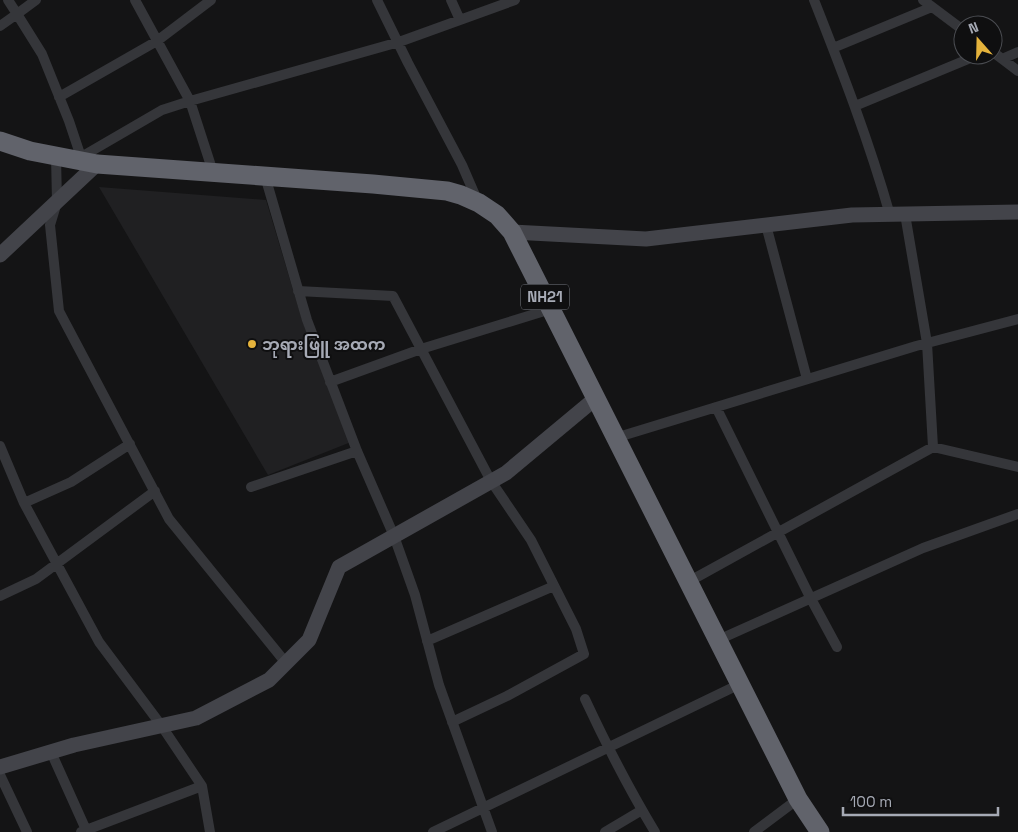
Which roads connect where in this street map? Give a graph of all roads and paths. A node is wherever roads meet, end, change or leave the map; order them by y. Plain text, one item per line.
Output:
1 (8, 0) edge
2 (36, 0) edge
3 (135, 0) edge
4 (211, 0) edge
5 (377, 0) edge
6 (450, 0) edge
7 (515, 0) edge
8 (814, 0) edge
9 (923, 0) edge
10 (932, 7) junction
11 (17, 14) junction
12 (460, 20) junction
13 (953, 23) edge
14 (0, 26) edge
15 (157, 41) junction
16 (399, 42) junction
17 (833, 48) junction
18 (1018, 52) edge
19 (1003, 59) edge
20 (1003, 60) edge
21 (954, 65) edge
22 (1018, 71) edge
23 (59, 97) junction
24 (190, 101) junction
25 (855, 106) junction
26 (0, 141) edge
27 (56, 156) junction
28 (84, 160) junction
29 (213, 172) junction
30 (265, 176) junction
31 (57, 202) junction
32 (479, 203) junction
33 (1018, 212) edge
34 (897, 215) junction
35 (766, 225) junction
36 (512, 232) junction
37 (0, 255) edge
38 (298, 291) junction
39 (551, 309) junction
40 (1018, 319) edge
41 (927, 343) junction
42 (421, 349) junction
43 (807, 380) junction
44 (330, 382) junction
45 (596, 398) junction
46 (716, 407) junction
47 (616, 438) junction
48 (130, 444) junction
49 (0, 446) edge
50 (933, 447) junction
51 (356, 451) junction
52 (1018, 468) edge
53 (491, 481) junction
54 (251, 487) dead end
55 (155, 491) junction
56 (24, 502) junction
57 (1018, 514) edge
58 (778, 532) junction
59 (394, 536) junction
60 (57, 564) junction
61 (688, 582) junction
62 (554, 586) junction
63 (0, 596) edge
64 (810, 597) junction
65 (718, 640) junction
66 (427, 641) junction
67 (837, 647) dead end
68 (286, 662) junction
69 (740, 684) junction
70 (585, 699) dead end
71 (452, 722) junction
72 (161, 725) junction
73 (607, 747) junction
74 (51, 752) junction
75 (0, 767) edge
76 (0, 775) edge
77 (202, 786) junction
78 (798, 799) junction
79 (482, 807) junction
80 (642, 810) junction
81 (84, 831) edge
82 (27, 832) edge
83 (210, 832) edge
84 (433, 832) edge
85 (492, 832) edge
86 (605, 832) edge
87 (654, 832) edge
88 (754, 832) edge
89 (820, 832) edge

1 - 11 street
2 - 11 street
3 - 15 street
4 - 15 street
5 - 16 street
6 - 12 street
7 - 12 street
8 - 17 street
9 - 10 street
10 - 13 street
10 - 17 street
11 - 14 street
11 - 23 street
12 - 16 street
15 - 23 street
15 - 24 street
16 - 24 street
16 - 32 street
17 - 25 street
18 - 19 street
20 - 22 street
21 - 25 street
23 - 28 street
24 - 28 street
24 - 29 street
25 - 34 street
26 - 27 highway, NH21
27 - 28 highway, NH21
27 - 31 street
28 - 29 highway, NH21
28 - 31 street
29 - 30 highway, NH21
30 - 32 highway, NH21
30 - 38 street
31 - 37 street
31 - 48 street
32 - 36 highway, NH21
33 - 34 street
34 - 35 street
34 - 41 street
35 - 36 street
35 - 43 street
36 - 39 highway, NH21
38 - 42 street
38 - 44 street
39 - 42 street
39 - 45 highway, NH21
40 - 41 street
41 - 43 street
41 - 50 street
42 - 44 street
42 - 53 street
43 - 46 street
44 - 51 street
45 - 47 highway, NH21
45 - 53 street
46 - 47 street
46 - 58 street
47 - 61 highway, NH21
48 - 55 street
48 - 56 street
49 - 56 street
50 - 52 street
50 - 58 street
51 - 54 street
51 - 59 street
53 - 59 street
53 - 62 street
55 - 60 street
55 - 68 street
56 - 60 street
57 - 64 street
58 - 61 street
58 - 64 street
59 - 66 street
59 - 68 street
60 - 63 street
60 - 72 street
61 - 65 highway, NH21
62 - 66 street
62 - 71 street
64 - 65 street
64 - 67 street
65 - 69 highway, NH21
66 - 71 street
68 - 72 street
69 - 73 street
69 - 78 highway, NH21
70 - 73 street
71 - 79 street
72 - 74 street
72 - 77 street
73 - 79 street
73 - 80 street
74 - 75 street
74 - 81 street
76 - 82 street
77 - 81 street
77 - 83 street
78 - 88 street
78 - 89 highway, NH21
79 - 84 street
79 - 85 street
80 - 86 street
80 - 87 street

